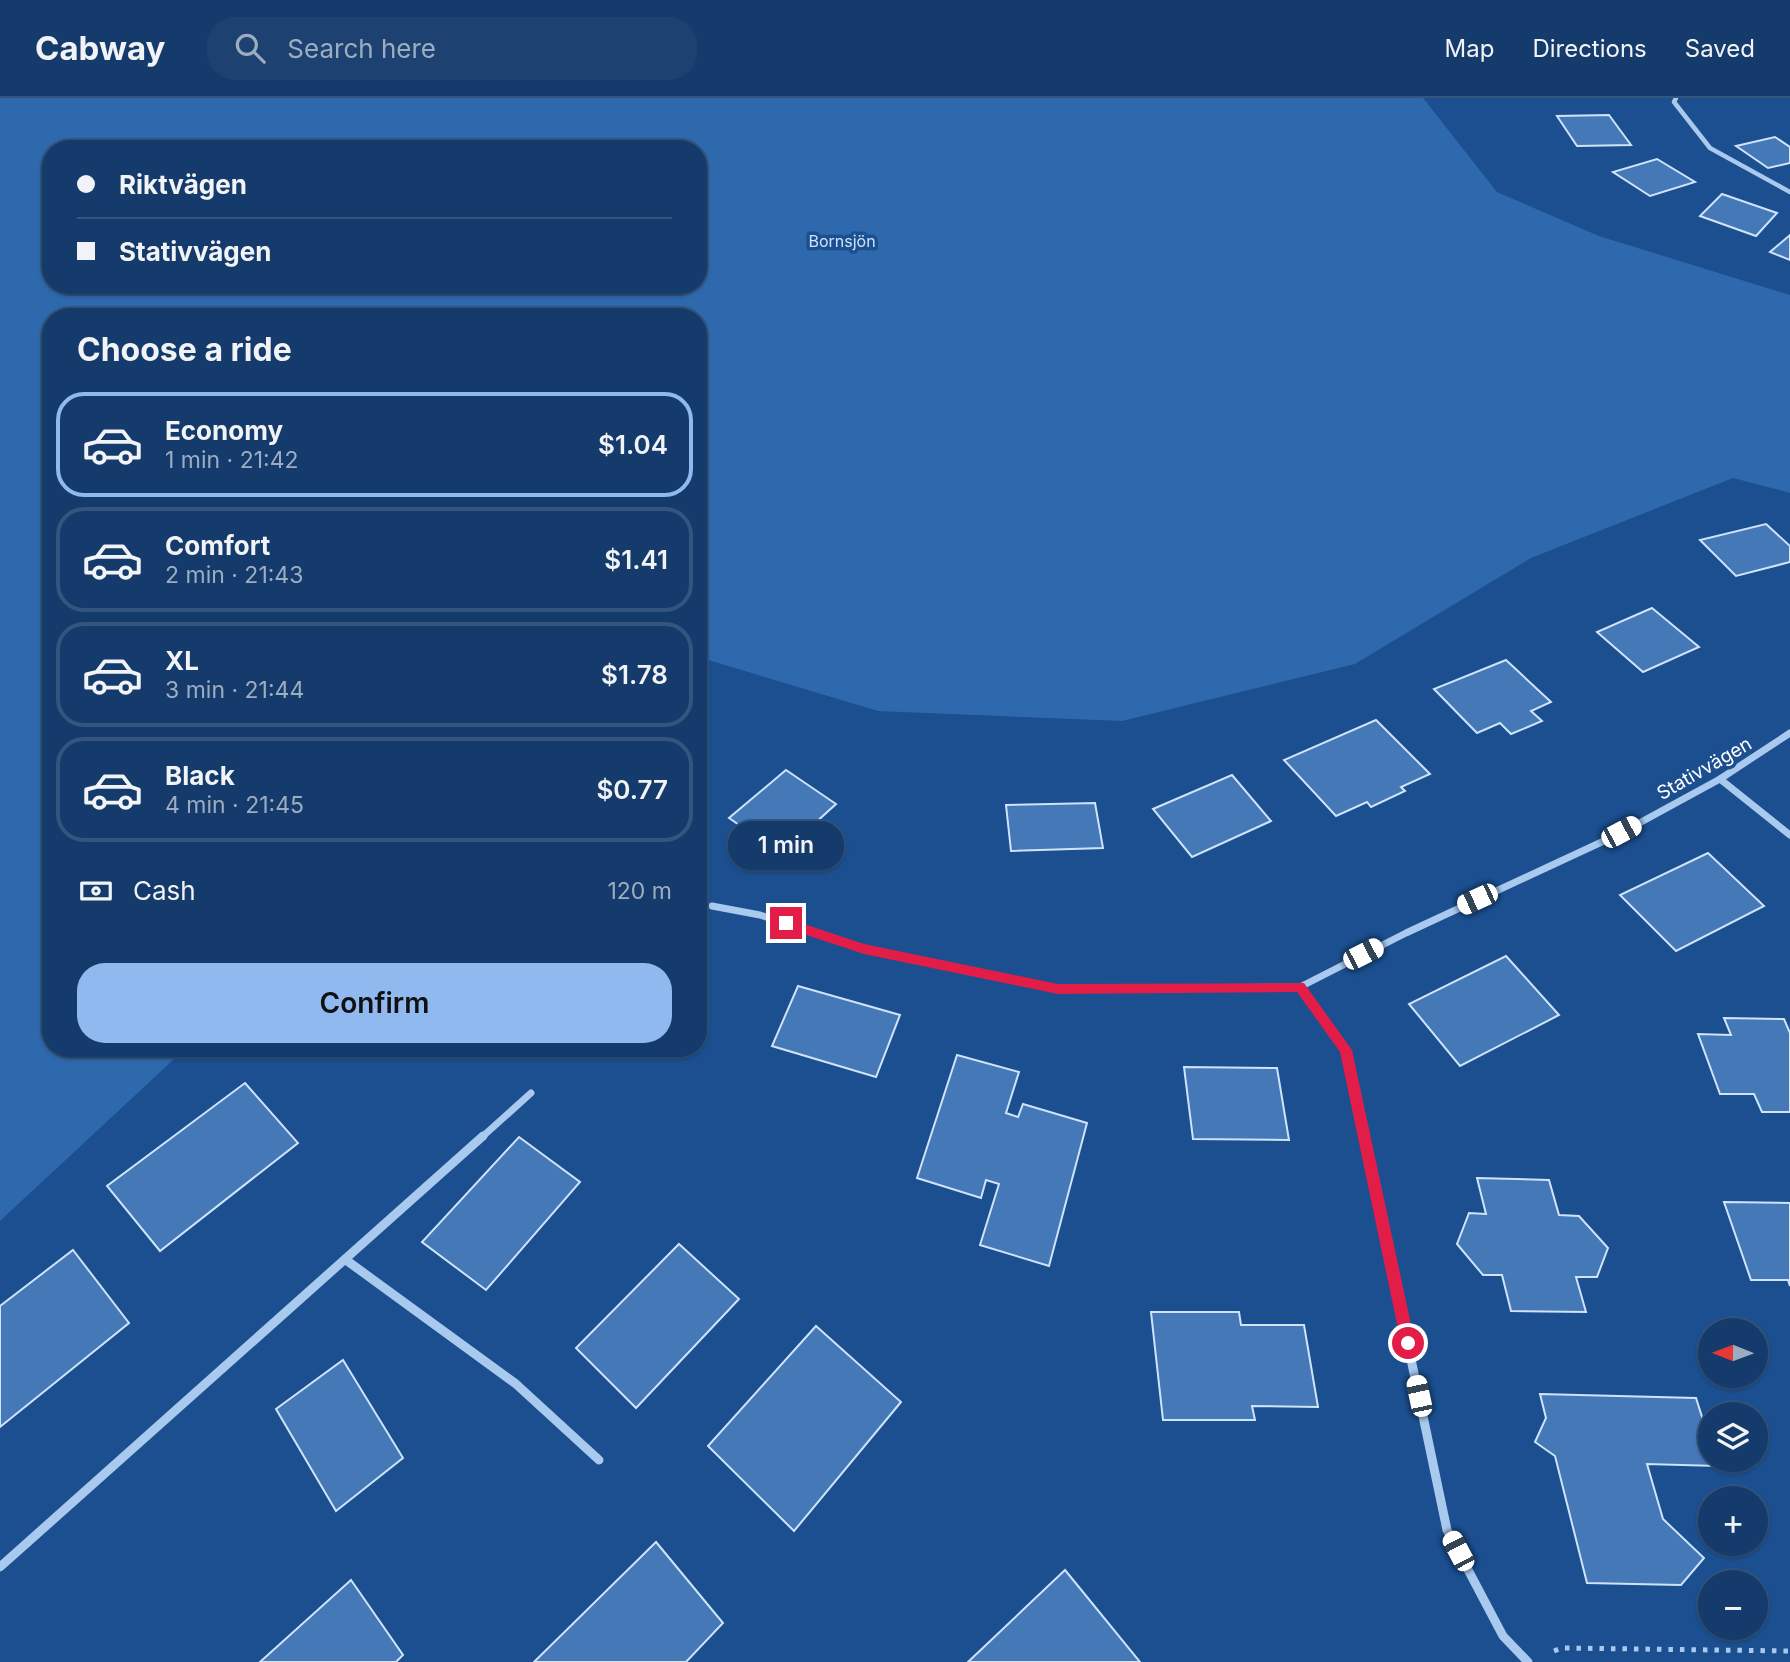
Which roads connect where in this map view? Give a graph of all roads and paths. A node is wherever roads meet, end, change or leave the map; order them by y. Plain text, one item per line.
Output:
1 (1676, 98) edge
2 (1790, 192) edge
3 (1790, 733) edge
4 (1720, 779) junction
5 (1790, 835) edge
6 (712, 906) dead end
7 (1300, 986) junction
8 (531, 1093) dead end
9 (346, 1259) junction
10 (599, 1460) dead end
11 (0, 1567) edge
12 (1790, 1651) edge
13 (1527, 1661) edge

1 - 2 street
3 - 4 street, Stativvägen
4 - 5 street
4 - 7 street, Stativvägen
6 - 7 street, Stativvägen
7 - 13 street
8 - 9 street
9 - 10 street
9 - 11 street
12 - 13 path

